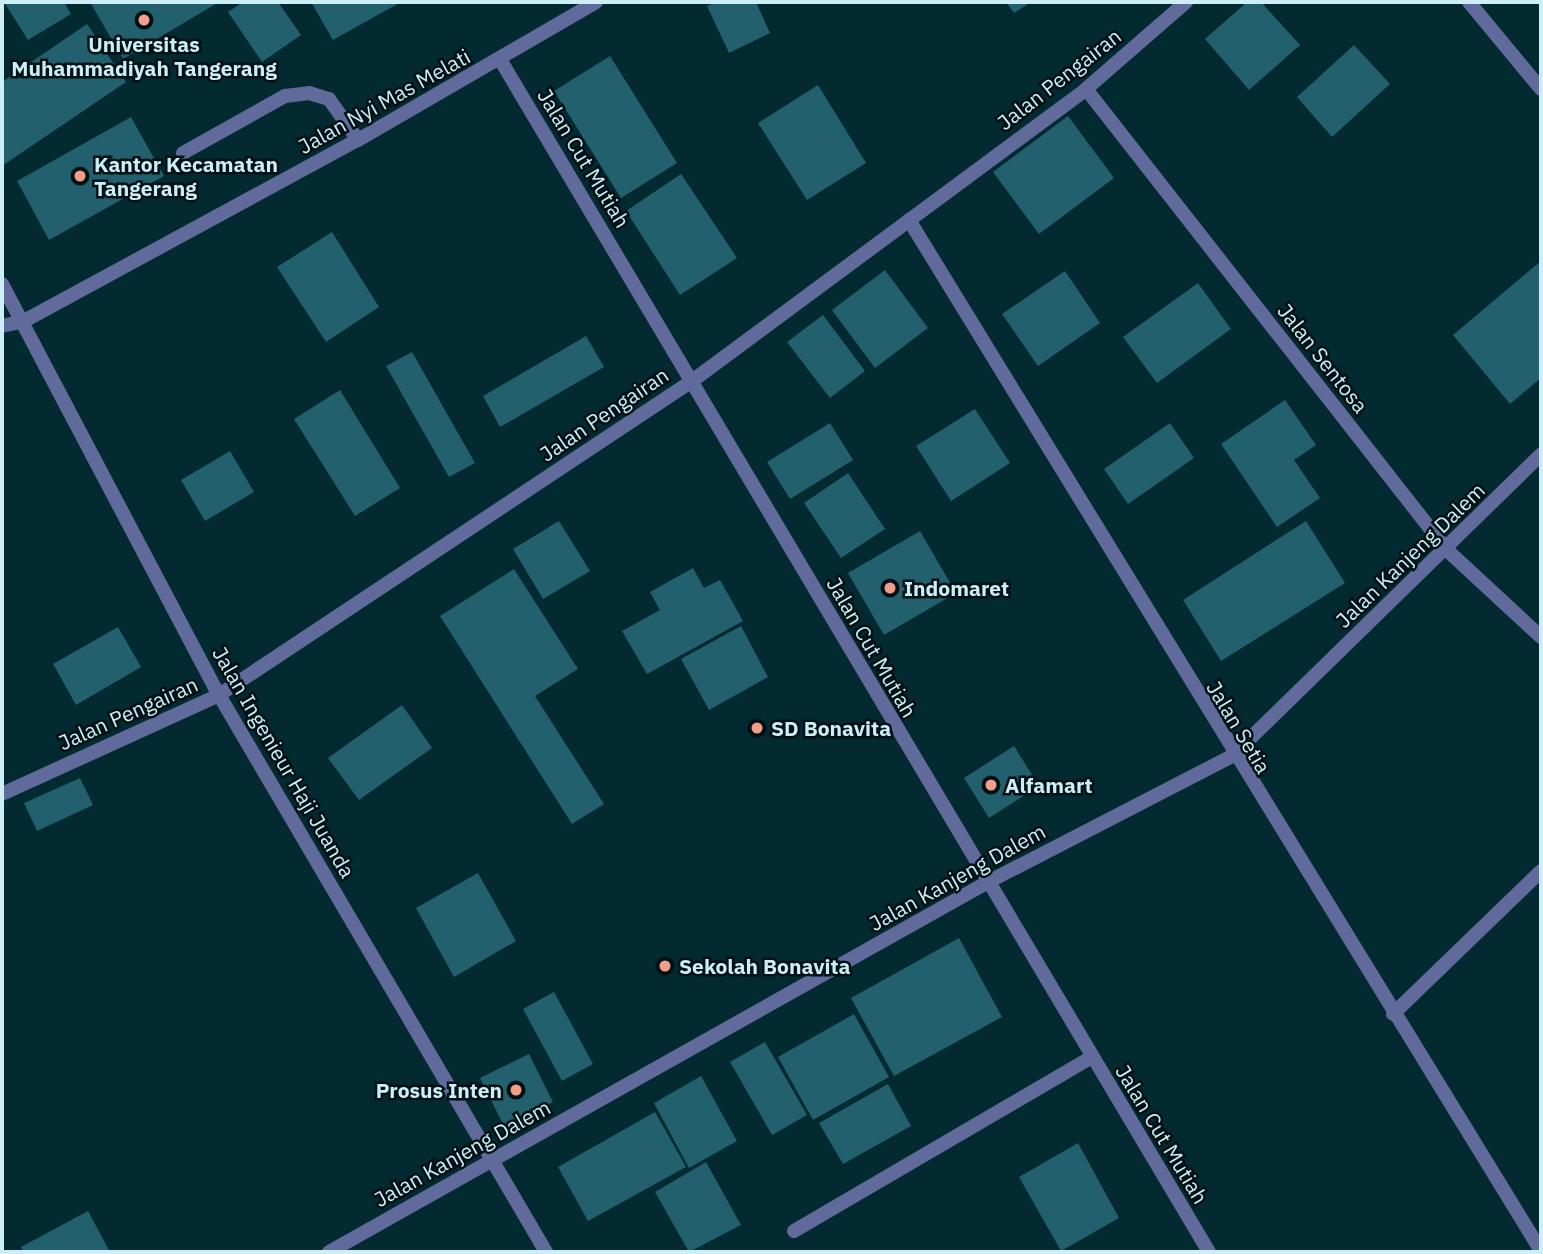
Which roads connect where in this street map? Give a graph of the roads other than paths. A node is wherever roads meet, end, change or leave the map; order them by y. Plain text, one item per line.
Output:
1 (596, 2) edge
2 (1186, 2) edge
3 (1469, 2) edge
4 (501, 61) junction
5 (1086, 89) junction
6 (1541, 89) edge
7 (358, 139) junction
8 (183, 153) dead end
9 (909, 220) junction
10 (2, 284) edge
11 (24, 321) junction
12 (2, 326) edge
13 (692, 381) junction
14 (1541, 454) edge
15 (1447, 550) junction
16 (1541, 638) edge
17 (219, 695) junction
18 (1232, 756) junction
19 (2, 794) edge
20 (1541, 871) edge
21 (986, 883) junction
22 (1393, 1014) junction
23 (1092, 1057) junction
24 (492, 1161) junction
25 (794, 1231) dead end
26 (1541, 1251) edge
27 (329, 1252) edge
28 (545, 1252) edge
29 (1209, 1252) edge

1 - 4 street, Jalan Nyi Mas Melati
2 - 5 street, Jalan Pengairan
3 - 6 street
4 - 7 street, Jalan Nyi Mas Melati
4 - 13 street, Jalan Cut Mutiah
5 - 9 street, Jalan Pengairan
5 - 15 street, Jalan Sentosa
7 - 8 street
7 - 11 street, Jalan Nyi Mas Melati
9 - 13 street, Jalan Pengairan
9 - 18 street, Jalan Setia
10 - 11 street, Jalan Ingenieur Haji Juanda
11 - 12 street, Jalan Nyi Mas Melati
11 - 17 street, Jalan Ingenieur Haji Juanda
13 - 17 street, Jalan Pengairan
13 - 21 street, Jalan Cut Mutiah
14 - 15 street, Jalan Kanjeng Dalem
15 - 16 street, Jalan Sentosa
15 - 18 street, Jalan Kanjeng Dalem
17 - 19 street, Jalan Pengairan
17 - 24 street, Jalan Ingenieur Haji Juanda
18 - 21 street, Jalan Kanjeng Dalem
18 - 22 street, Jalan Setia
20 - 22 street
21 - 23 street, Jalan Cut Mutiah
21 - 24 street, Jalan Kanjeng Dalem
22 - 26 street, Jalan Setia
23 - 25 street
23 - 29 street, Jalan Cut Mutiah
24 - 27 street, Jalan Kanjeng Dalem
24 - 28 street, Jalan Ingenieur Haji Juanda

